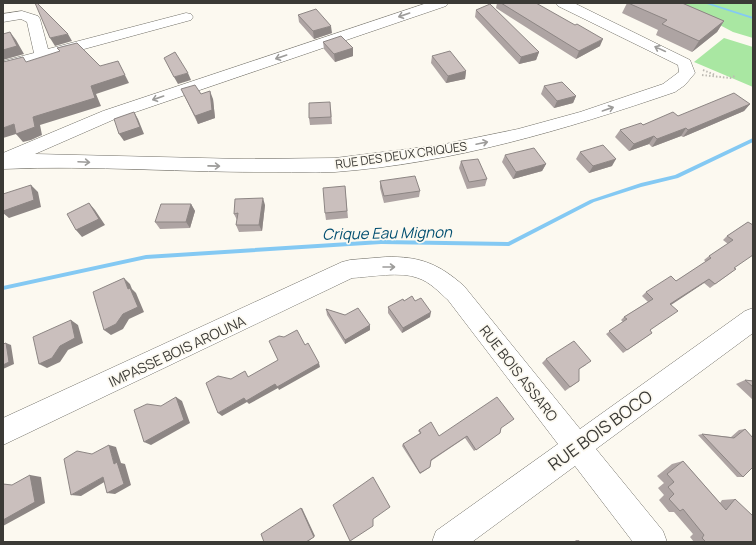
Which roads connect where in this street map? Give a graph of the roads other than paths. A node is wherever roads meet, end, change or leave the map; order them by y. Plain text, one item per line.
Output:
1 (441, 3) edge
2 (563, 3) edge
3 (186, 17) dead end
4 (3, 18) edge
5 (42, 56) junction
6 (3, 66) edge
7 (51, 138) junction
8 (52, 160) junction
9 (3, 161) edge
10 (350, 269) joint
11 (753, 319) edge
12 (3, 432) edge
13 (577, 447) junction
14 (447, 542) edge
15 (652, 542) edge

1 -> 7 street, RUE DES DEUX CRIQUES
8 -> 2 street, RUE DES DEUX CRIQUES
3 - 5 street
4 - 5 street
5 - 6 street
7 - 8 street
7 - 9 street, RUE DES DEUX CRIQUES
8 - 9 street, RUE DES DEUX CRIQUES
10 - 12 street, IMPASSE BOIS AROUNA
10 -> 13 street, RUE BOIS ASSARO
11 - 13 street, RUE BOIS BOCO
13 - 14 street, RUE BOIS BOCO
13 - 15 street, RUE BOIS ASSARO

